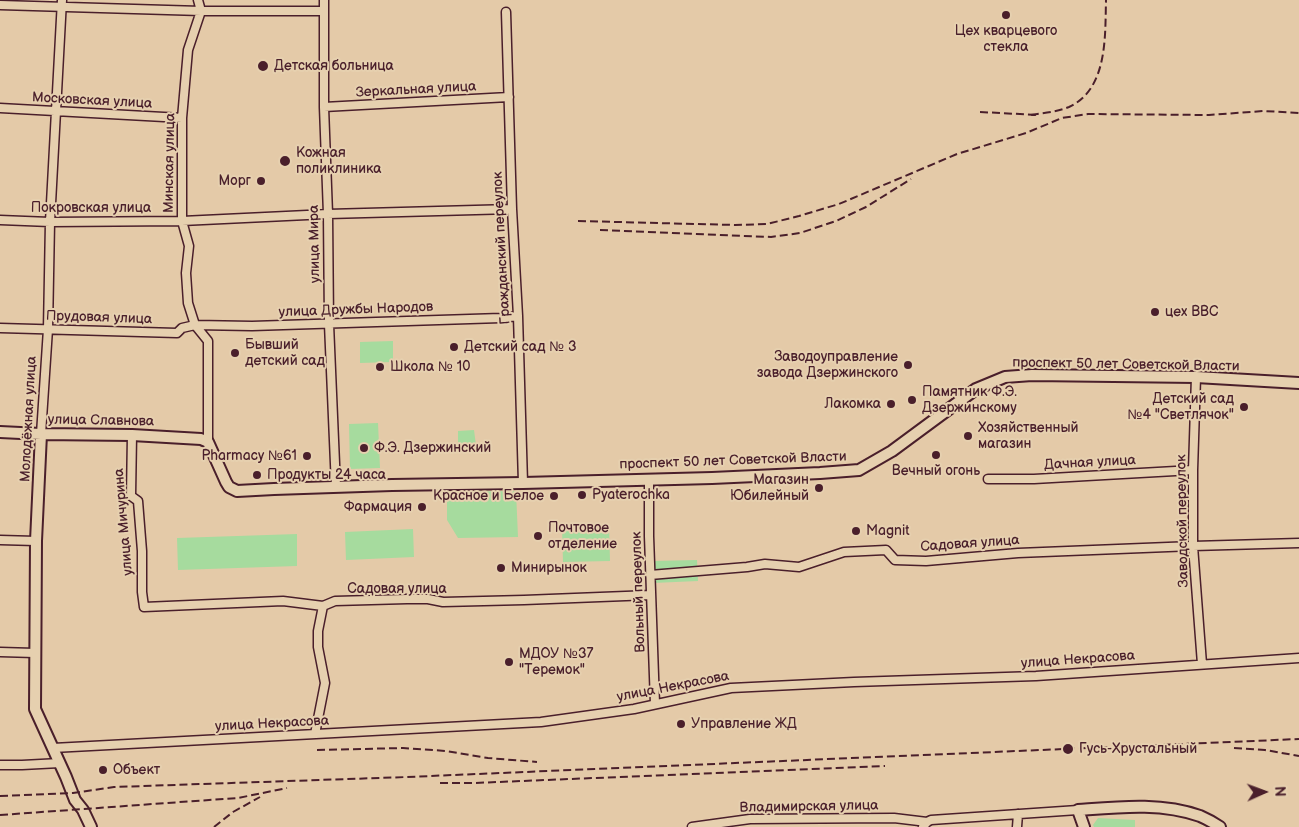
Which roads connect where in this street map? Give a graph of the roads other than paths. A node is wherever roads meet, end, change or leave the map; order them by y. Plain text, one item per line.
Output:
1 (198, 0) edge
2 (324, 0) edge
3 (62, 3) edge
4 (0, 5) edge
5 (201, 11) junction
6 (324, 11) junction
7 (506, 12) dead end
8 (509, 97) junction
9 (324, 107) junction
10 (0, 108) edge
11 (56, 111) junction
12 (182, 118) junction
13 (512, 209) junction
14 (328, 214) junction
15 (0, 220) edge
16 (182, 221) junction
17 (50, 222) junction
18 (518, 316) junction
19 (329, 324) junction
20 (195, 325) junction
21 (0, 328) edge
22 (48, 329) junction
23 (1196, 377) junction
24 (1299, 383) edge
25 (0, 432) edge
26 (41, 434) junction
27 (132, 435) junction
28 (204, 440) junction
29 (1193, 470) junction
30 (649, 479) junction
31 (988, 479) dead end
32 (523, 483) junction
33 (336, 487) junction
34 (0, 540) edge
35 (36, 541) junction
36 (1299, 543) edge
37 (1193, 546) junction
38 (650, 575) junction
39 (651, 595) junction
40 (323, 606) junction
41 (144, 607) joint
42 (0, 652) edge
43 (34, 652) junction
44 (1299, 658) edge
45 (1202, 664) junction
46 (655, 704) junction
47 (315, 734) junction
48 (53, 748) junction
49 (60, 762) junction
50 (0, 764) edge
51 (1078, 810) junction
52 (1018, 814) junction
53 (810, 819) junction
54 (925, 824) edge
55 (91, 827) edge
56 (692, 827) edge
57 (805, 827) edge
58 (1018, 827) edge
59 (1084, 827) edge
60 (1220, 827) edge

1 - 5 street
2 - 6 street, улица Мира
3 - 4 street
3 - 5 street
3 - 11 street, Молодёжная улица
5 - 6 street
5 - 12 street, Минская улица
6 - 9 street, улица Мира
7 - 8 street, Гражданский переулок
8 - 9 street, Зеркальная улица
8 - 13 street, Гражданский переулок
9 - 14 street, улица Мира
10 - 11 street, Московская улица
11 - 12 street, Московская улица
11 - 17 street, Молодёжная улица
12 - 16 street, Минская улица
13 - 14 street, Покровская улица
13 - 18 street, Гражданский переулок
14 - 16 street, Покровская улица
14 - 19 street, улица Мира
15 - 17 street, Покровская улица
16 - 17 street, Покровская улица
16 - 20 street, Минская улица
17 - 22 street, Молодёжная улица
18 - 19 street, улица Дружбы Народов
18 - 32 street, Гражданский переулок
19 - 20 street, улица Дружбы Народов
19 - 33 street, улица Мира
20 - 22 street, Прудовая улица
20 - 28 street, Минская улица
21 - 22 street, Прудовая улица
22 - 26 street, Молодёжная улица
23 - 24 main road, проспект 50 лет Советской Власти
23 - 29 street, Заводской переулок
23 - 30 main road, проспект 50 лет Советской Власти
25 - 26 main road, улица Славнова
26 - 27 main road, улица Славнова
26 - 35 main road, Молодёжная улица
27 - 28 main road, улица Славнова
27 - 41 street, улица Мичурина
28 - 33 main road, проспект 50 лет Советской Власти
29 - 31 street, Дачная улица
29 - 37 street, Заводской переулок
30 - 32 main road, проспект 50 лет Советской Власти
30 - 38 street, Вольный переулок
32 - 33 main road, проспект 50 лет Советской Власти
34 - 35 street
35 - 43 main road, Молодёжная улица
36 - 37 street, Садовая улица
37 - 38 street, Садовая улица
37 - 45 street, Заводской переулок
38 - 39 street, Вольный переулок
39 - 40 street, Садовая улица
39 - 46 street, Вольный переулок
40 - 41 street, Садовая улица
40 - 47 street
42 - 43 street
43 - 48 main road, Молодёжная улица
44 - 45 street, улица Некрасова
45 - 46 street, улица Некрасова
46 - 47 street, улица Некрасова
47 - 48 street, улица Некрасова
48 - 49 main road, Молодёжная улица
49 - 50 street
49 - 55 main road, Молодёжная улица
51 - 52 street
51 - 59 main road
51 - 60 main road
52 - 54 street, Владимирская улица
52 - 58 street
53 - 54 street, Владимирская улица
53 - 56 street, Владимирская улица
53 - 57 street

